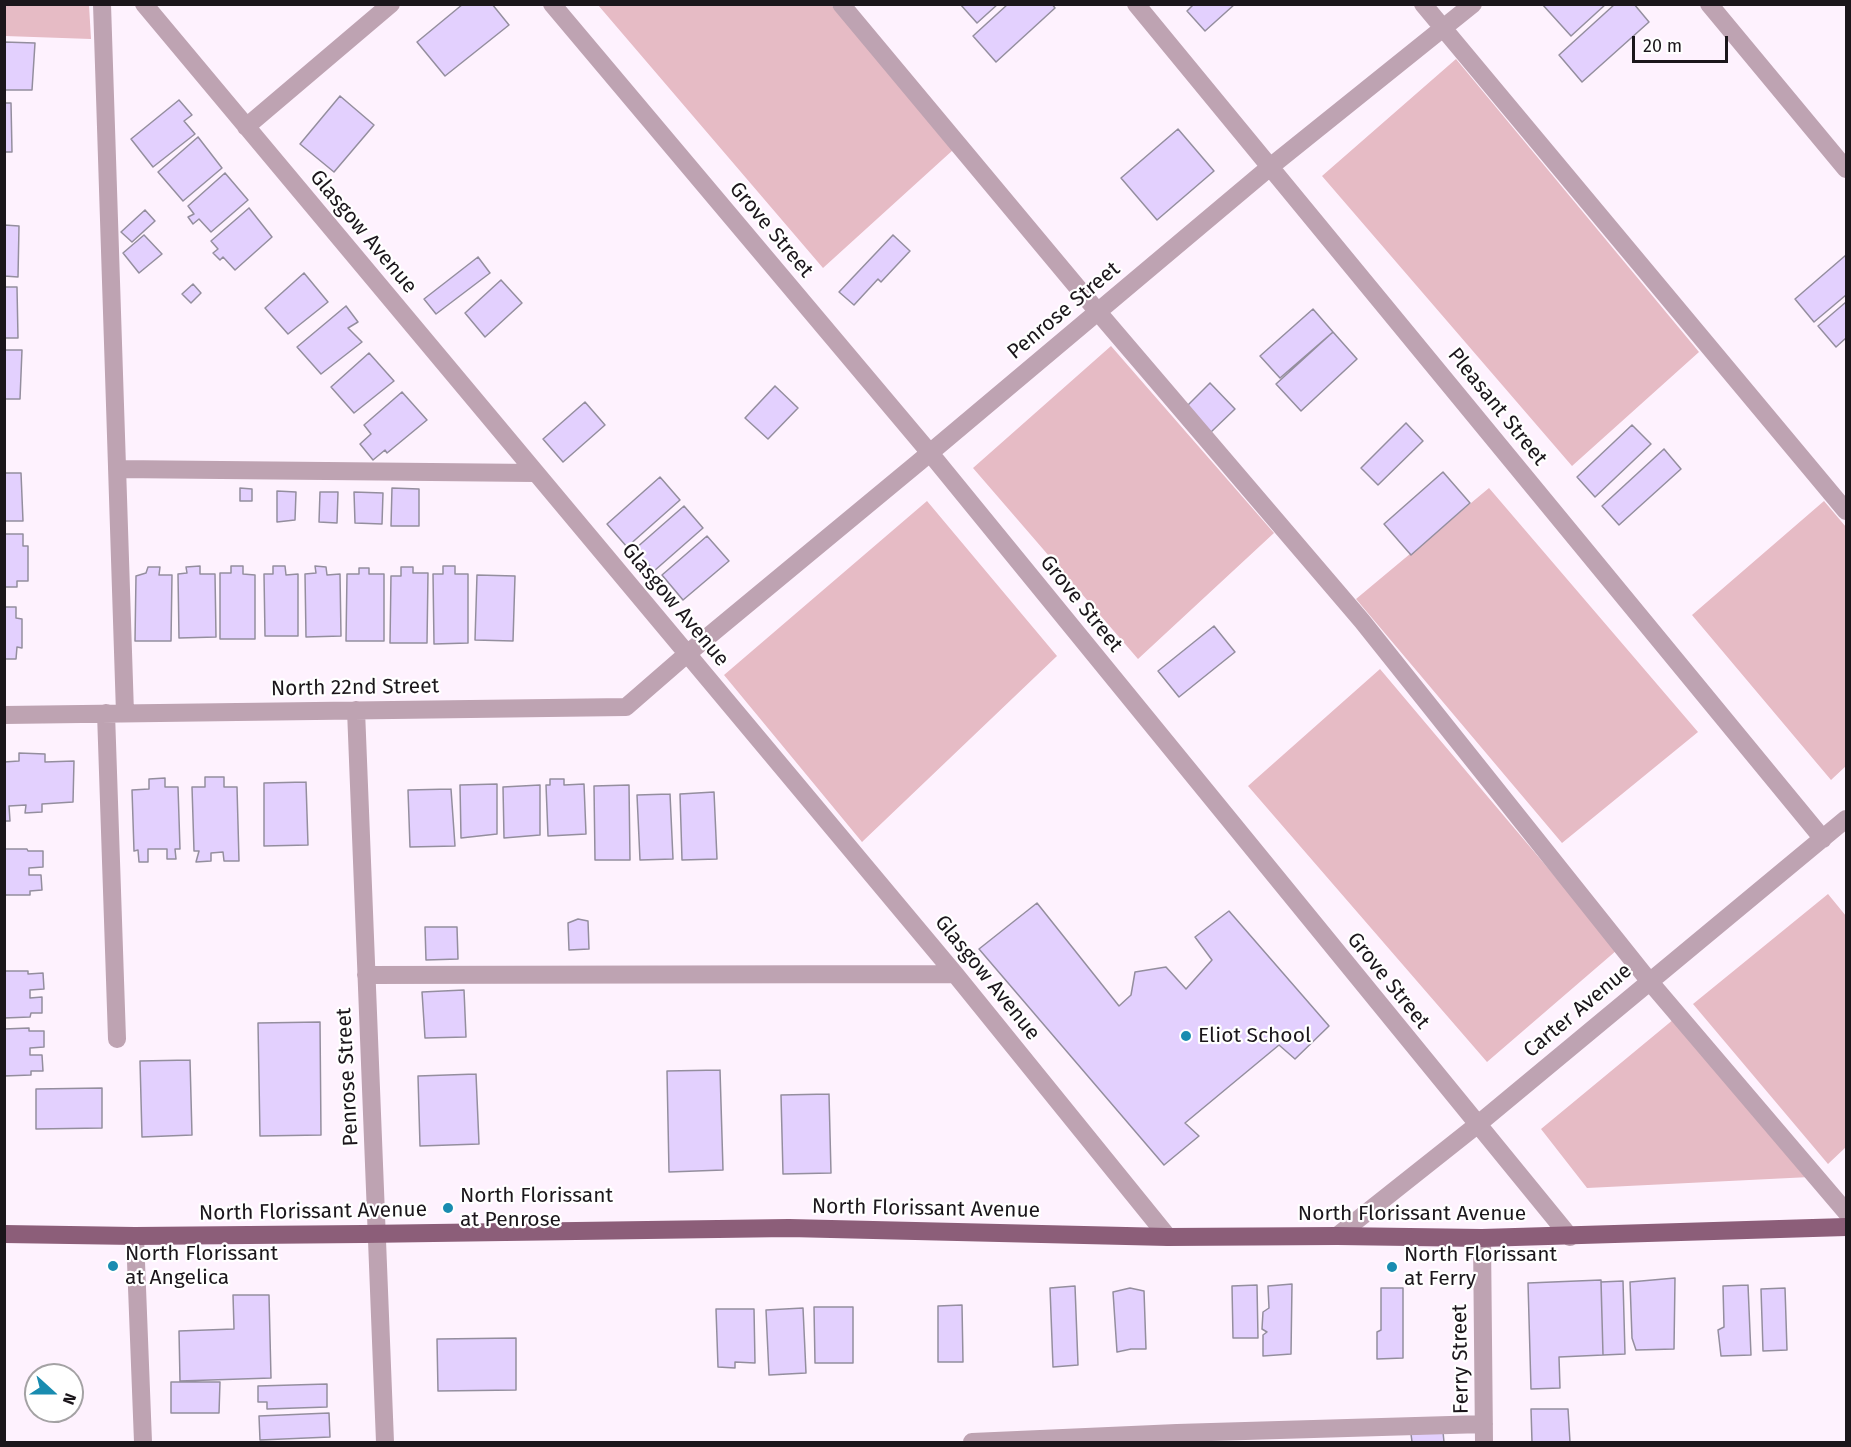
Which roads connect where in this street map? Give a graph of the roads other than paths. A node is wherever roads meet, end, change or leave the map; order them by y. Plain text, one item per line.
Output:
1 (102, 4) edge
2 (144, 4) edge
3 (392, 4) edge
4 (552, 4) edge
5 (841, 4) edge
6 (1136, 4) edge
7 (1423, 4) edge
8 (1473, 4) edge
9 (1709, 4) edge
10 (1444, 29) junction
11 (246, 127) junction
12 (1270, 167) junction
13 (1846, 169) edge
14 (1098, 312) junction
15 (930, 453) junction
16 (117, 469) junction
17 (536, 473) junction
18 (1846, 511) edge
19 (687, 654) junction
20 (356, 710) junction
21 (106, 713) junction
22 (125, 713) junction
23 (4, 715) edge
24 (1846, 819) edge
25 (1822, 839) junction
26 (955, 974) junction
27 (366, 975) junction
28 (1650, 982) junction
29 (117, 1038) dead end
30 (1477, 1125) junction
31 (1846, 1212) edge
32 (1846, 1227) edge
33 (4, 1234) edge
34 (377, 1234) junction
35 (135, 1236) junction
36 (1337, 1236) junction
37 (1168, 1237) junction
38 (1570, 1237) junction
39 (1482, 1238) junction
40 (1484, 1424) junction
41 (143, 1443) edge
42 (385, 1443) edge
43 (972, 1443) edge
44 (1484, 1443) edge

1 - 16 street
2 - 11 street, Glasgow Avenue
3 - 11 street
4 - 15 street, Grove Street
5 - 14 street
6 - 12 street, Pleasant Street
7 - 10 street
8 - 10 street, Penrose Street
9 - 13 street
10 - 12 street, Penrose Street
10 - 18 street
11 - 17 street, Glasgow Avenue
12 - 14 street, Penrose Street
12 - 25 street, Pleasant Street
14 - 15 street, Penrose Street
14 - 28 street
15 - 19 street, Penrose Street
15 - 30 street, Grove Street
16 - 17 street
16 - 22 street
17 - 19 street, Glasgow Avenue
19 - 20 street, North 22nd Street
19 - 26 street, Glasgow Avenue
20 - 22 street, North 22nd Street
20 - 27 street, Penrose Street
21 - 22 street, North 22nd Street
21 - 23 street, North 22nd Street
21 - 29 street
24 - 25 street, Carter Avenue
25 - 28 street, Carter Avenue
26 - 27 street
26 - 37 street, Glasgow Avenue
27 - 34 street, Penrose Street
28 - 30 street, Carter Avenue
28 - 31 street
30 - 36 street, Carter Avenue
30 - 38 street, Grove Street
32 - 38 main road, North Florissant Avenue
33 - 35 main road, North Florissant Avenue
34 - 35 main road, North Florissant Avenue
34 - 37 main road, North Florissant Avenue
34 - 42 street, Penrose Street
35 - 41 street
36 - 37 main road, North Florissant Avenue
36 - 39 main road, North Florissant Avenue
38 - 39 main road, North Florissant Avenue
39 - 40 street, Ferry Street
40 - 43 street
40 - 44 street, Ferry Street

